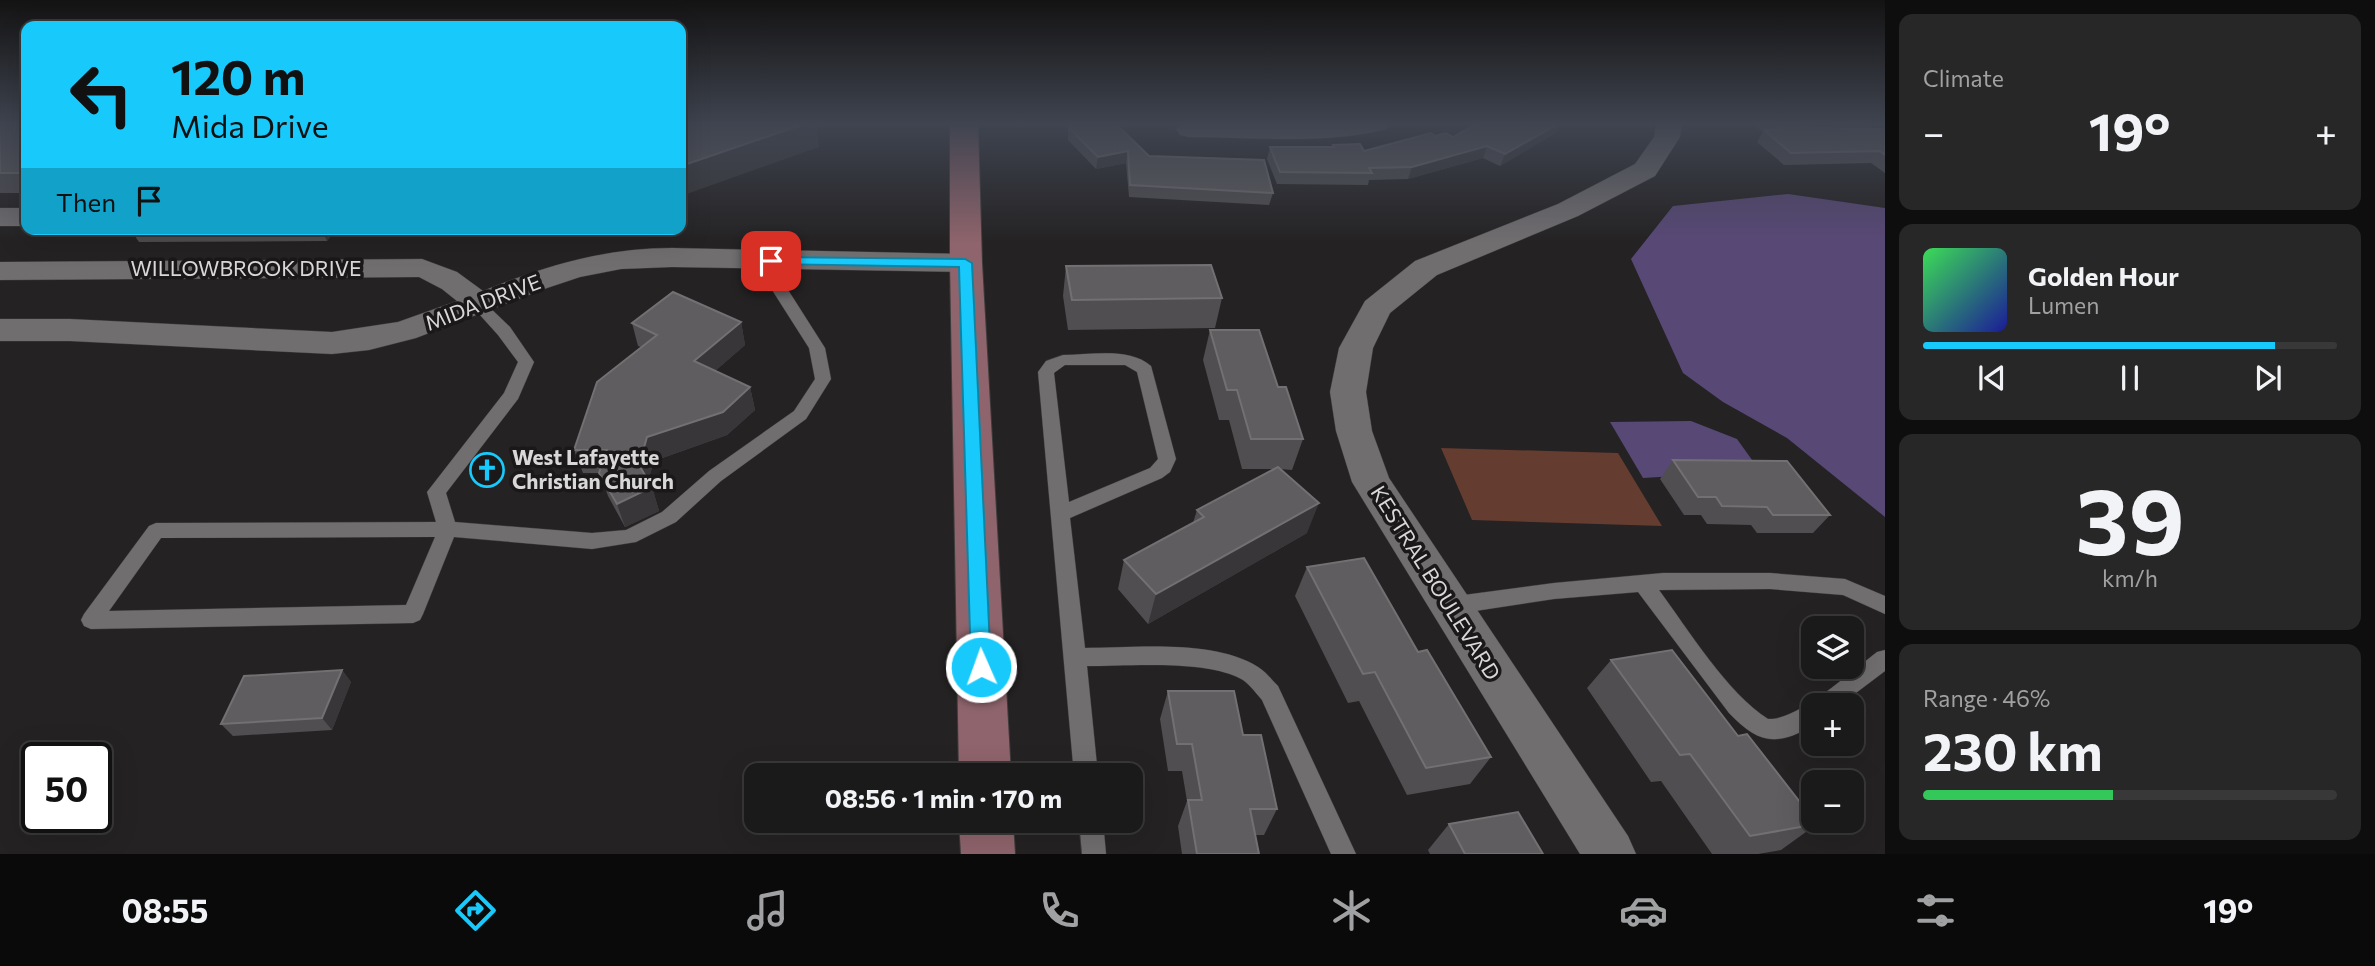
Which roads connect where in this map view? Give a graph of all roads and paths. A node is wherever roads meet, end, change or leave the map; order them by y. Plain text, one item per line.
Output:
1 (964, 164) edge
2 (1649, 164) edge
3 (0, 217) edge
4 (21, 217) edge
5 (661, 244) edge
6 (771, 261) junction
7 (965, 263) junction
8 (0, 271) edge
9 (479, 304) junction
10 (0, 330) edge
11 (1060, 514) junction
12 (448, 529) junction
13 (1643, 583) junction
14 (1885, 605) edge
15 (1449, 606) junction
16 (1075, 657) junction
17 (1885, 659) edge
18 (1839, 693) edge
19 (1801, 719) edge
20 (985, 763) edge
21 (1085, 763) edge
22 (987, 833) edge
23 (1092, 833) edge
24 (988, 854) edge
25 (1094, 854) edge
26 (1344, 854) edge
27 (1610, 854) edge

1 - 7 main road
2 - 15 street, KESTRAL BOULEVARD
3 - 4 street
5 - 6 street, MIDA DRIVE
5 - 9 street, MIDA DRIVE
6 - 7 street, MIDA DRIVE
6 - 12 lane
7 - 20 main road
8 - 9 street, WILLOWBROOK DRIVE
9 - 10 street, MIDA DRIVE
9 - 12 lane
11 - 11 lane
11 - 16 lane
12 - 12 lane
13 - 14 lane
13 - 15 lane
13 - 19 lane
15 - 27 street, KESTRAL BOULEVARD
16 - 21 lane
16 - 26 lane
17 - 18 lane
22 - 24 main road
23 - 25 lane

